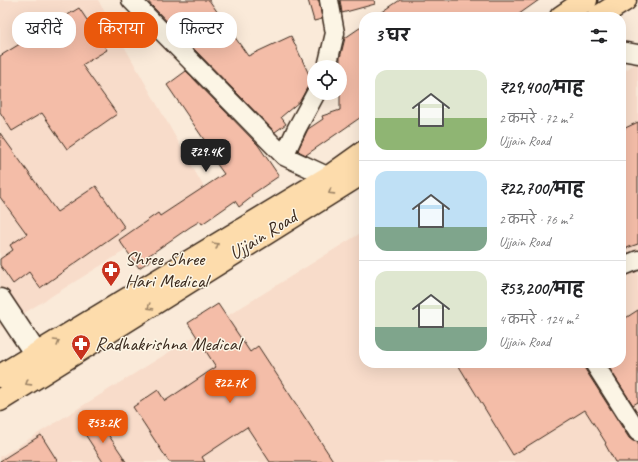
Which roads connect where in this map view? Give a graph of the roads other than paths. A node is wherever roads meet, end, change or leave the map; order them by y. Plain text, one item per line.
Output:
1 (131, 0) edge
2 (329, 0) edge
3 (586, 0) edge
4 (568, 12) edge
5 (626, 52) edge
6 (638, 54) edge
7 (329, 60) edge
8 (312, 100) edge
9 (284, 156) junction
10 (359, 156) edge
11 (359, 175) edge
12 (329, 177) junction
13 (638, 260) edge
14 (626, 265) edge
15 (0, 300) edge
16 (43, 362) junction
17 (597, 368) edge
18 (0, 376) edge
19 (0, 400) edge
20 (638, 432) edge

1 - 9 street
2 - 7 street
3 - 4 main road
5 - 6 street
8 - 9 street
9 - 12 street
10 - 12 main road, Ujjain Road
11 -> 16 main road, Ujjain Road
16 -> 12 main road, Ujjain Road
13 - 14 street
15 - 16 street
16 - 18 main road, Ujjain Road
16 -> 19 main road, Ujjain Road
17 - 20 street

